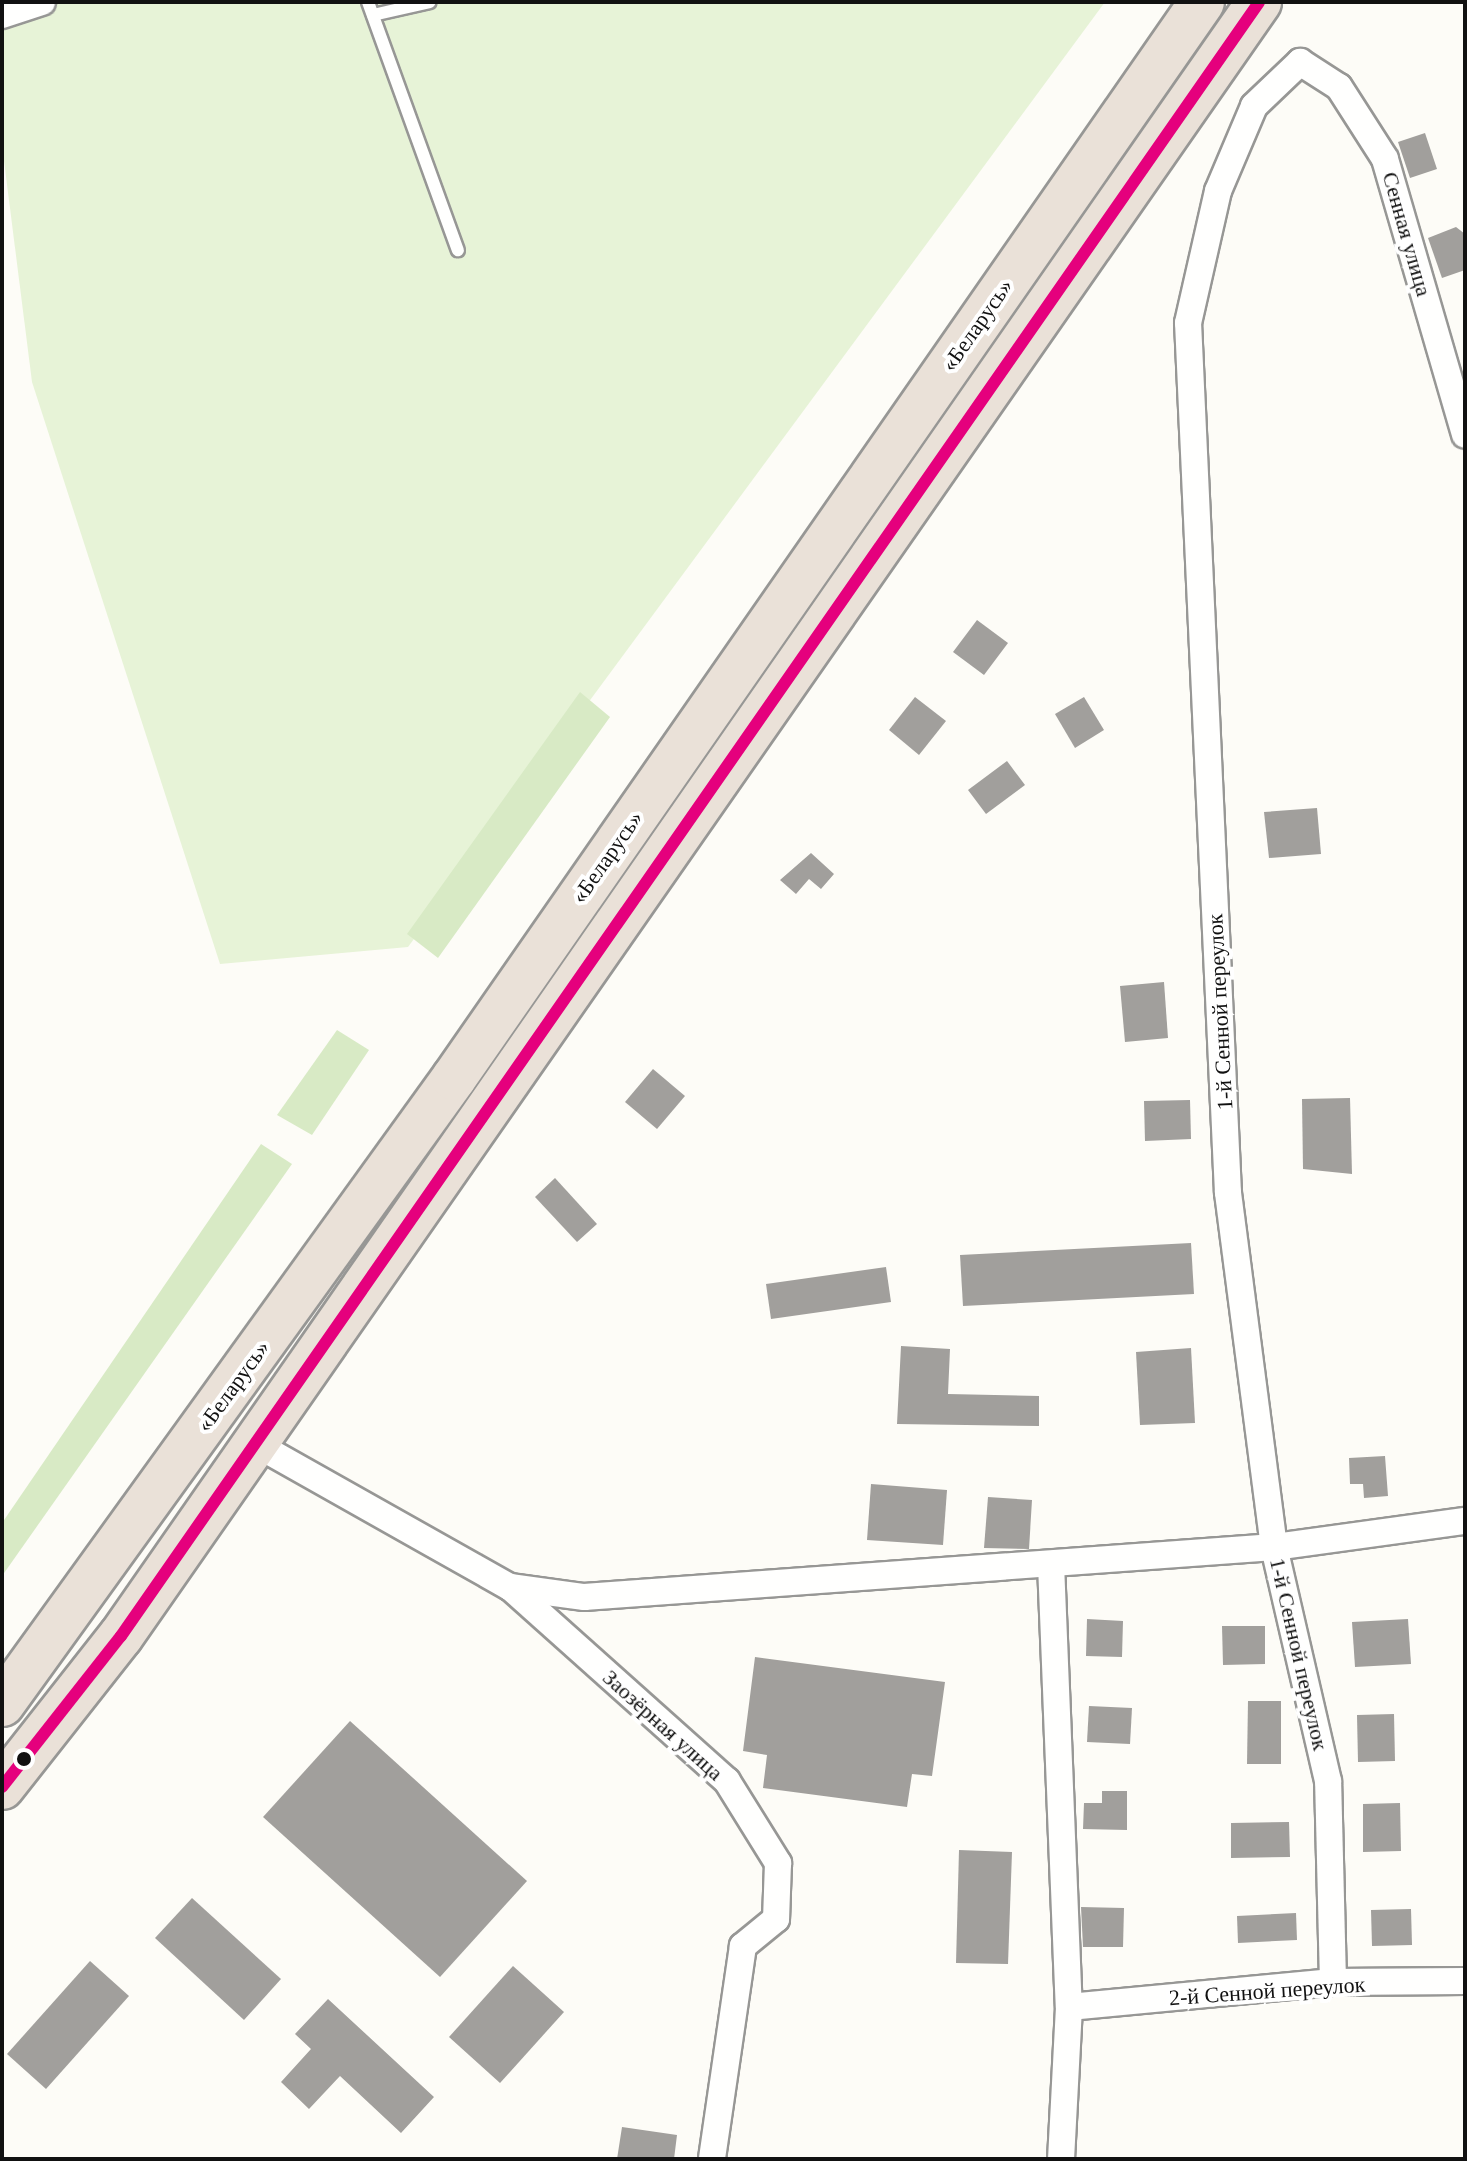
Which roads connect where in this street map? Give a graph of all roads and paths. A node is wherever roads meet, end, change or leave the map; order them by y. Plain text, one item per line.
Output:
1 (42, 2) edge
2 (368, 2) edge
3 (430, 2) edge
4 (1202, 2) edge
5 (1259, 2) edge
6 (2, 15) edge
7 (373, 15) junction
8 (1300, 62) joint
9 (458, 250) dead end
10 (1465, 435) edge
11 (254, 1443) junction
12 (1465, 1521) edge
13 (1274, 1547) junction
14 (1051, 1564) junction
15 (510, 1587) junction
16 (2, 1704) edge
17 (2, 1787) edge
18 (1465, 1981) edge
19 (1333, 1982) junction
20 (1069, 2007) junction
21 (712, 2159) edge
22 (1061, 2159) edge

1 - 6 street
2 - 7 lane
3 - 7 lane
4 - 16 highway, «Беларусь»
5 - 11 highway, «Беларусь»
7 - 9 lane
8 - 10 street, Сенная улица
8 - 13 street, 1-й Сенной переулок
11 - 15 street, Заозёрная улица
11 - 17 highway, «Беларусь»
12 - 13 street, Заозёрная улица
13 - 14 street, Заозёрная улица
13 - 19 street, 1-й Сенной переулок
14 - 15 street, Заозёрная улица
14 - 20 street
15 - 21 street, Заозёрная улица
18 - 19 street, 2-й Сенной переулок
19 - 20 street, 2-й Сенной переулок
20 - 22 street

